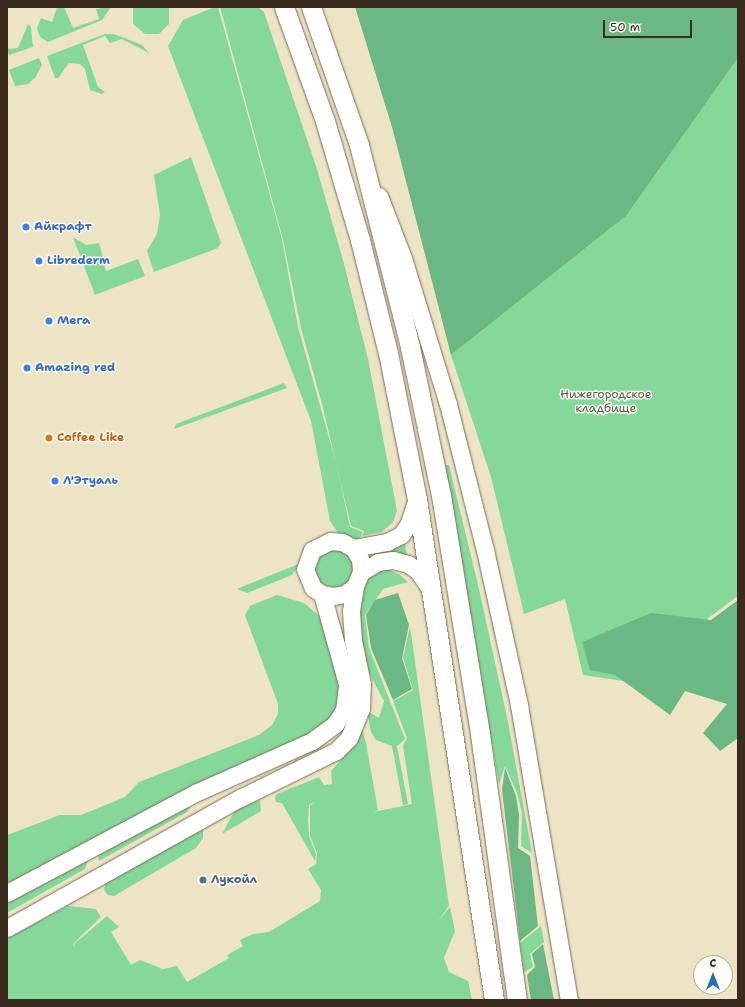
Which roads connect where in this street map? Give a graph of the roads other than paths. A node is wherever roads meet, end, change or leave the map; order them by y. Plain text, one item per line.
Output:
1 (284, 7) edge
2 (311, 7) edge
3 (359, 145) junction
4 (417, 499) junction
5 (352, 548) junction
6 (358, 579) junction
7 (432, 591) junction
8 (322, 594) junction
9 (7, 892) edge
10 (7, 928) edge
11 (494, 1000) edge
12 (517, 1000) edge
13 (569, 1000) edge

1 - 4 main road
2 - 3 main road
3 - 12 main road
3 - 13 main road
4 - 5 main road
4 - 7 main road
5 - 6 main road
5 - 8 main road
6 - 7 main road
6 - 8 main road
6 - 10 main road
7 - 11 main road
8 - 9 main road

